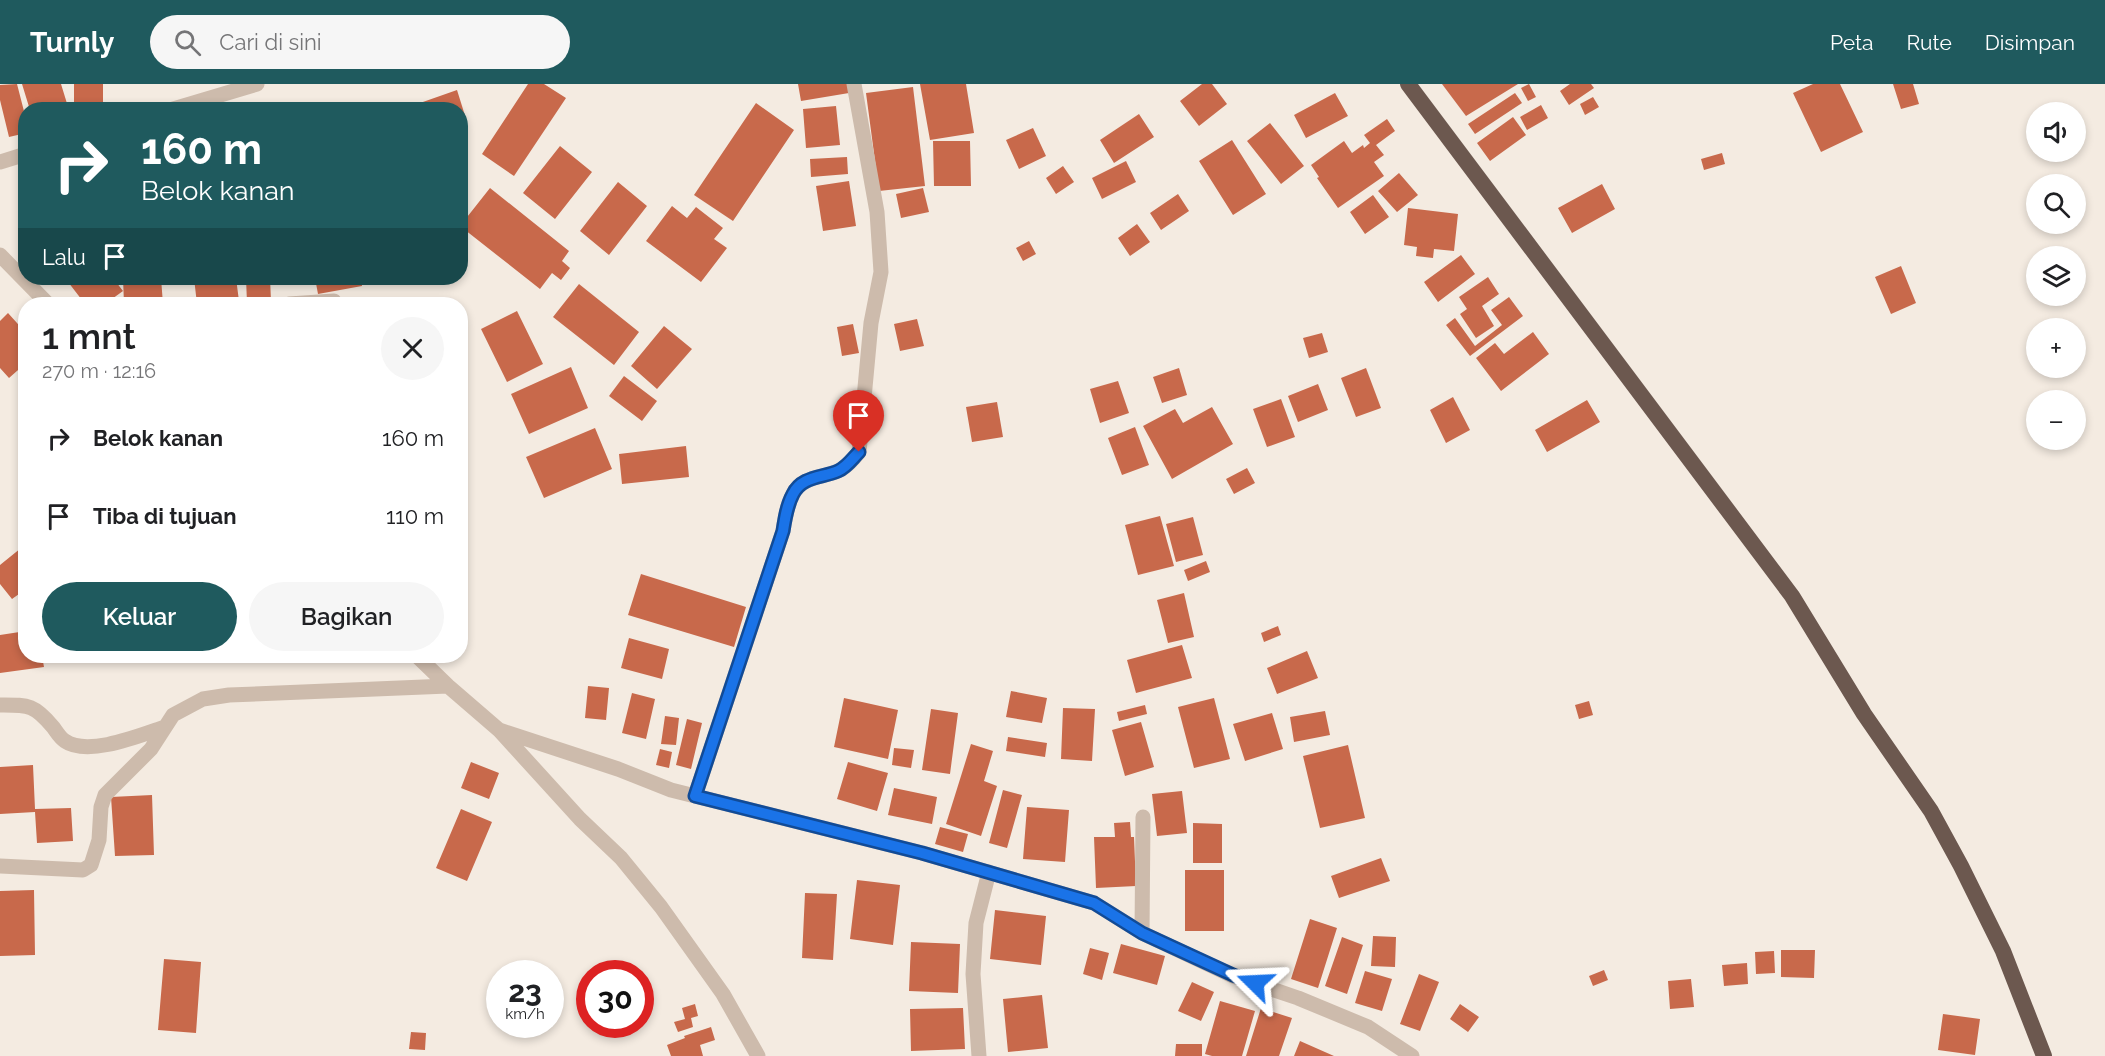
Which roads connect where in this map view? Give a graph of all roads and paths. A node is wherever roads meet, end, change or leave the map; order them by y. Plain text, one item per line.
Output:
1 (257, 84) edge
2 (854, 84) edge
3 (1408, 84) edge
4 (197, 102) edge
5 (18, 156) edge
6 (0, 162) edge
7 (0, 255) edge
8 (18, 273) edge
9 (29, 285) edge
10 (41, 297) edge
11 (424, 663) edge
12 (448, 686) junction
13 (0, 705) edge
14 (165, 727) junction
15 (499, 730) junction
16 (695, 796) junction
17 (1143, 817) dead end
18 (0, 866) edge
19 (989, 872) junction
20 (1142, 933) junction
21 (758, 1056) edge
22 (979, 1056) edge
23 (1412, 1056) edge
24 (2044, 1056) edge

1 - 4 street
2 - 16 street
3 - 24 highway
5 - 6 street
7 - 8 street
9 - 10 street
11 - 12 street
12 - 14 street
12 - 15 street
13 - 14 street
14 - 18 street
15 - 16 street
15 - 21 street
16 - 19 street
17 - 20 street
19 - 20 street
19 - 22 street
20 - 23 street

